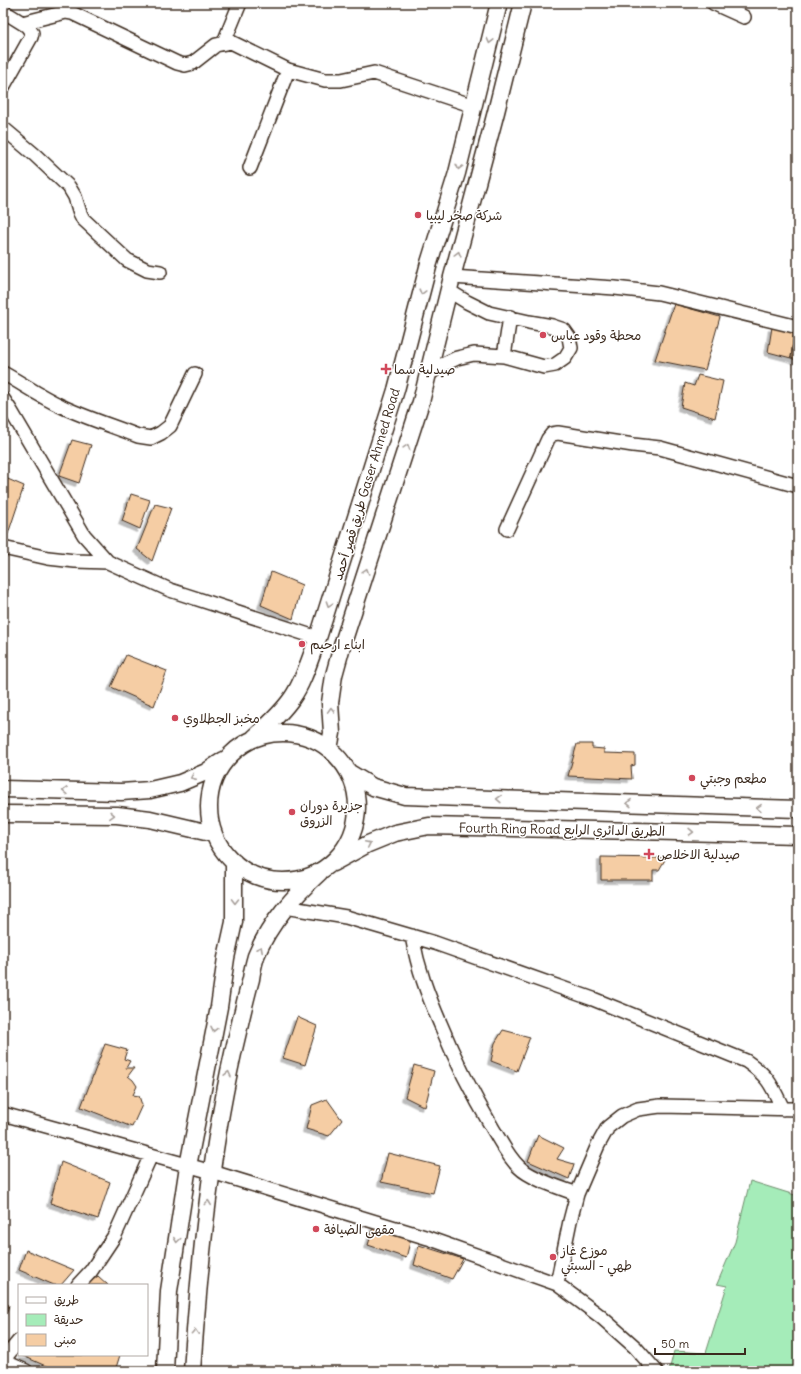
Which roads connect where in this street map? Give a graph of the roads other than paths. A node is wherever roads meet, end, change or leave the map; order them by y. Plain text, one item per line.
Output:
1 (240, 3) edge
2 (499, 3) edge
3 (523, 3) edge
4 (713, 3) edge
5 (3, 11) edge
6 (744, 17) dead end
7 (22, 23) junction
8 (224, 42) junction
9 (288, 70) junction
10 (3, 87) edge
11 (474, 106) junction
12 (3, 128) edge
13 (250, 168) dead end
14 (160, 272) dead end
15 (451, 284) junction
16 (510, 317) junction
17 (798, 327) edge
18 (504, 356) junction
19 (3, 373) edge
20 (195, 374) dead end
21 (429, 374) junction
22 (3, 399) edge
23 (798, 486) edge
24 (507, 529) dead end
25 (3, 548) edge
26 (108, 562) junction
27 (318, 638) junction
28 (253, 739) junction
29 (329, 748) junction
30 (227, 758) junction
31 (350, 773) junction
32 (3, 789) edge
33 (798, 809) edge
34 (3, 814) edge
35 (214, 834) junction
36 (798, 835) edge
37 (234, 862) junction
38 (333, 863) junction
39 (320, 872) junction
40 (285, 908) junction
41 (412, 936) junction
42 (783, 1109) junction
43 (798, 1109) edge
44 (3, 1114) edge
45 (151, 1155) junction
46 (188, 1166) junction
47 (212, 1172) junction
48 (577, 1194) junction
49 (79, 1284) edge
50 (557, 1284) junction
51 (18, 1342) edge
52 (3, 1360) edge
53 (26, 1371) edge
54 (165, 1371) edge
55 (192, 1371) edge
56 (656, 1371) edge

1 - 8 street
2 -> 11 main road, طريق قصر أحمد Gaser Ahmed Road
15 -> 3 main road, طريق قصر أحمد Gaser Ahmed Road
4 - 6 street
5 - 7 street
7 - 8 street
7 - 10 street
8 - 9 street
9 - 11 street
9 - 13 street
11 -> 27 main road, طريق قصر أحمد Gaser Ahmed Road
12 - 14 street
15 - 16 street
15 - 17 street
15 - 21 main road, طريق قصر أحمد Gaser Ahmed Road
16 - 18 street
16 - 18 street
18 - 21 street
19 - 20 street
29 -> 21 main road, طريق قصر أحمد Gaser Ahmed Road
22 - 26 street
23 - 24 street
25 - 26 street
26 - 27 street
27 - 28 main road, طريق قصر أحمد Gaser Ahmed Road
28 - 29 main road
28 - 30 main road
29 - 31 main road
30 -> 32 main road
30 - 35 main road
33 -> 31 main road, Fourth Ring Road الطريق الدائري الرابع
31 - 38 main road
34 -> 35 main road
35 - 37 main road
38 -> 36 main road, Fourth Ring Road الطريق الدائري الرابع
37 - 39 main road
37 -> 46 main road
38 - 39 main road
39 - 40 main road
40 - 41 street
47 -> 40 main road
41 - 42 street
41 - 48 street
42 - 43 street
42 - 48 street
44 - 45 street
45 - 46 street
45 - 49 street
46 - 47 street
46 -> 54 main road
47 - 50 street
55 -> 47 main road
48 - 50 street
50 - 56 street
51 - 52 street
52 - 53 street

